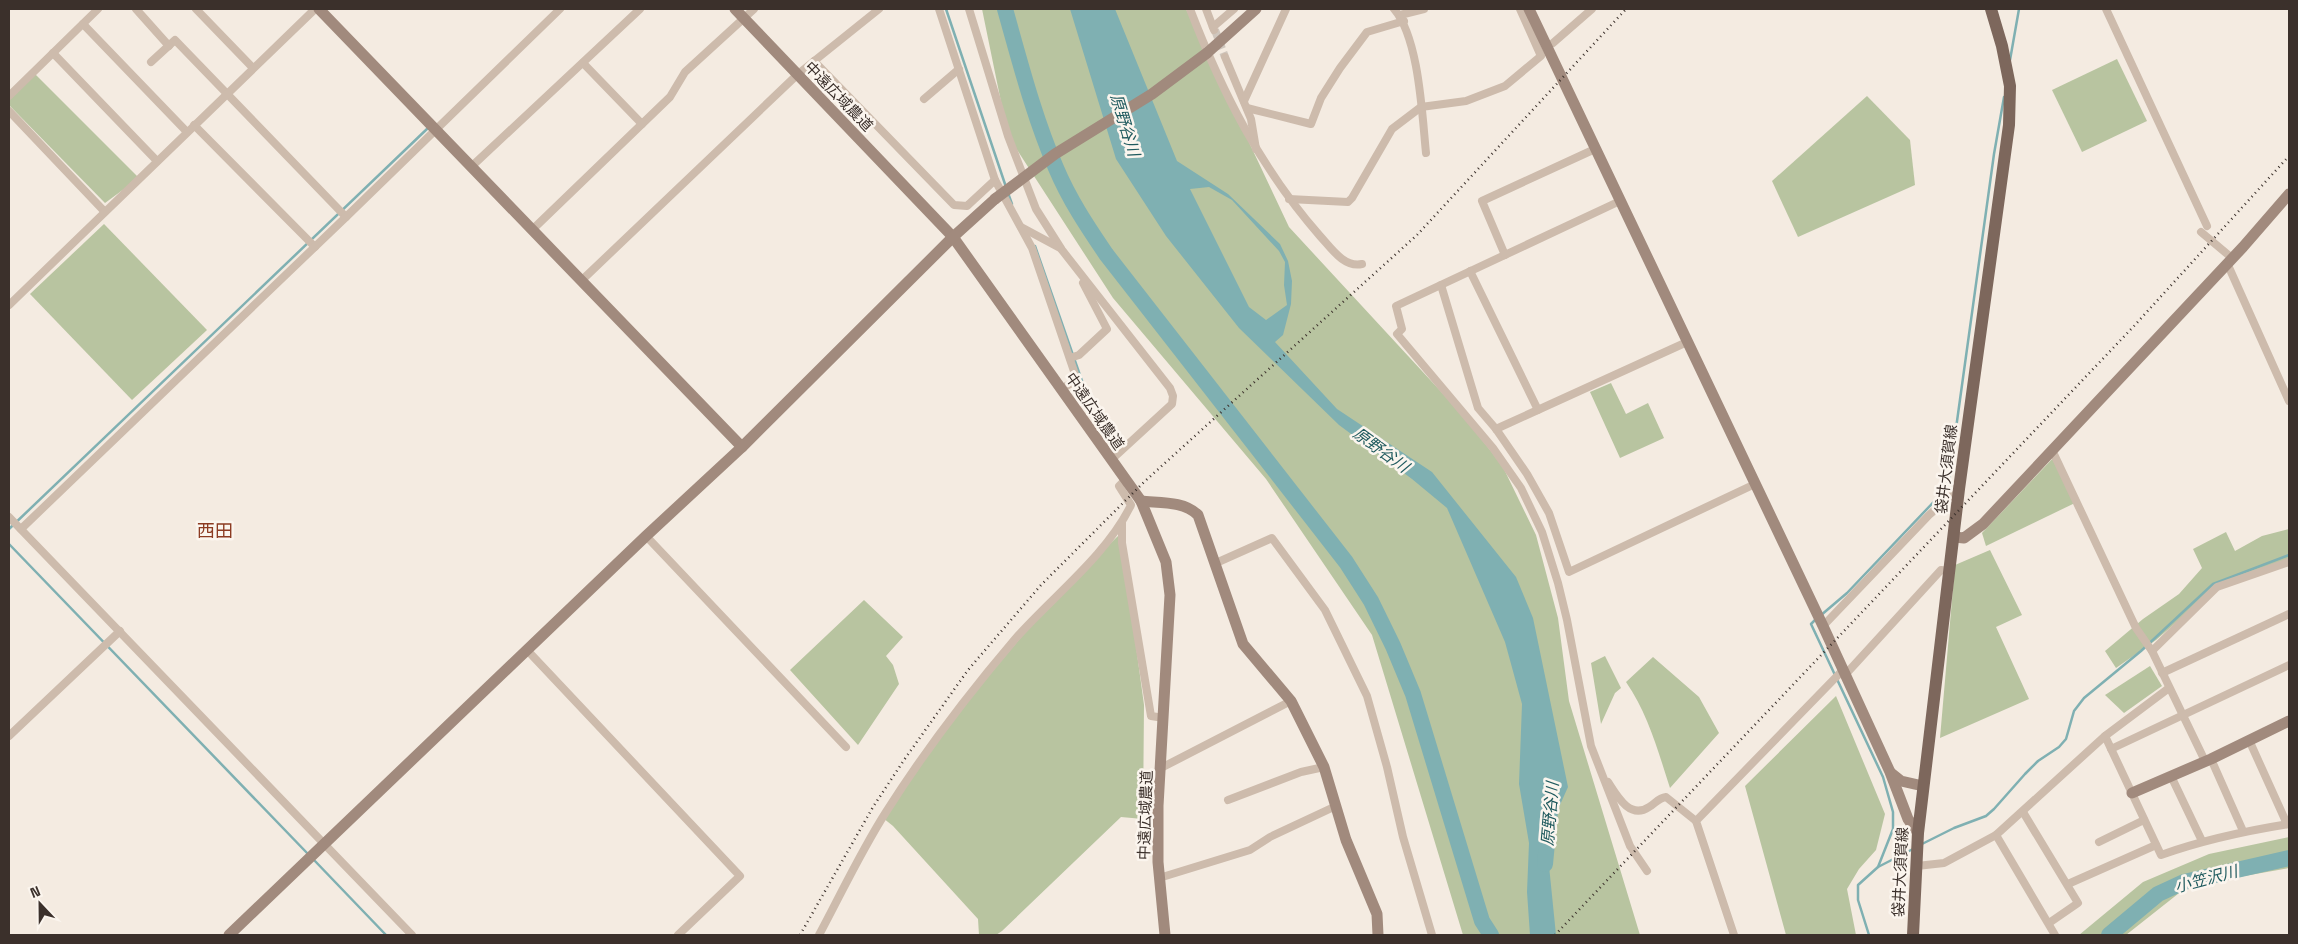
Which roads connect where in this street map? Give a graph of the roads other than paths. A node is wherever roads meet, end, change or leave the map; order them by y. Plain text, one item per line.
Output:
1 (98, 9) edge
2 (136, 9) edge
3 (196, 9) edge
4 (317, 9) edge
5 (560, 9) edge
6 (640, 9) edge
7 (735, 9) edge
8 (754, 9) edge
9 (879, 9) edge
10 (939, 9) edge
11 (970, 9) edge
12 (1190, 9) edge
13 (1206, 9) edge
14 (1234, 9) edge
15 (1256, 9) edge
16 (1286, 9) edge
17 (1424, 9) edge
18 (1520, 9) edge
19 (1529, 9) edge
20 (1592, 9) edge
21 (1993, 9) edge
22 (2106, 9) edge
23 (1399, 15) edge
24 (744, 18) junction
25 (83, 24) junction
26 (1553, 43) dead end
27 (169, 46) junction
28 (1207, 52) junction
29 (53, 54) junction
30 (1225, 56) tunnel mouth
31 (814, 61) junction
32 (151, 62) dead end
33 (583, 63) junction
34 (253, 68) junction
35 (959, 69) junction
36 (798, 74) junction
37 (226, 95) junction
38 (9, 96) edge
39 (924, 99) dead end
40 (1245, 105) junction
41 (1422, 108) junction
42 (9, 111) edge
43 (642, 124) junction
44 (194, 125) junction
45 (435, 129) junction
46 (187, 132) junction
47 (1595, 149) junction
48 (1257, 152) junction
49 (1426, 153) dead end
50 (157, 161) junction
51 (471, 167) junction
52 (995, 180) junction
53 (2289, 194) edge
54 (1289, 199) junction
55 (1620, 201) junction
56 (104, 211) junction
57 (345, 216) junction
58 (1020, 226) junction
59 (2206, 226) dead end
60 (532, 230) junction
61 (2200, 232) dead end
62 (953, 237) junction
63 (314, 246) junction
64 (1062, 250) junction
65 (1505, 255) junction
66 (2229, 261) junction
67 (1362, 264) dead end
68 (1075, 266) junction
69 (1470, 271) junction
70 (581, 281) junction
71 (1440, 285) junction
72 (9, 305) edge
73 (1687, 342) junction
74 (1070, 358) junction
75 (1061, 389) junction
76 (2289, 401) edge
77 (1538, 410) junction
78 (1496, 429) junction
79 (742, 447) junction
80 (2052, 450) junction
81 (1111, 460) junction
82 (1125, 480) junction
83 (1755, 484) junction
84 (1959, 489) junction
85 (1142, 501) junction
86 (9, 517) edge
87 (1122, 523) junction
88 (21, 529) junction
89 (646, 536) junction
90 (1954, 537) junction
91 (2289, 562) edge
92 (1216, 563) junction
93 (1950, 571) junction
94 (2289, 614) edge
95 (1823, 626) junction
96 (118, 633) junction
97 (527, 650) junction
98 (2152, 651) junction
99 (2289, 665) edge
100 (1843, 673) junction
101 (2162, 673) junction
102 (2169, 688) junction
103 (1291, 701) junction
104 (2182, 715) junction
105 (1164, 718) junction
106 (2288, 724) edge
107 (9, 736) edge
108 (2105, 736) junction
109 (2249, 740) junction
110 (846, 747) dead end
111 (2111, 749) junction
112 (2208, 760) junction
113 (1324, 767) junction
114 (1161, 768) junction
115 (1600, 769) junction
116 (1890, 772) junction
117 (2171, 776) junction
118 (1924, 786) junction
119 (2132, 793) junction
120 (1228, 800) dead end
121 (1336, 806) junction
122 (2023, 812) junction
123 (2144, 820) junction
124 (1696, 821) junction
125 (2288, 824) edge
126 (2243, 831) junction
127 (1918, 833) junction
128 (1996, 835) junction
129 (2202, 840) junction
130 (2099, 842) dead end
131 (322, 845) junction
132 (2156, 845) junction
133 (1917, 866) junction
134 (1647, 871) dead end
135 (1159, 878) junction
136 (2068, 884) junction
137 (2049, 923) junction
138 (229, 935) edge
139 (412, 935) edge
140 (678, 935) edge
141 (819, 935) edge
142 (1165, 935) edge
143 (1378, 935) edge
144 (1432, 935) edge
145 (1734, 935) edge
146 (1912, 935) edge
147 (2055, 935) edge

1 - 25 street
2 - 27 street
3 - 34 street
4 - 34 street
4 - 45 street
5 - 45 street
6 - 33 street
7 - 24 street, 中遠広域農道
8 - 24 street
9 - 31 street
10 - 35 street
11 - 64 street
12 - 28 street
13 - 14 street
15 - 28 street
16 - 40 street
17 - 23 street
18 - 41 street
19 - 47 street
20 - 26 street
21 - 84 main road, 袋井大須賀線
22 - 59 street
23 - 40 street
23 - 41 street
24 - 36 street, 中遠広域農道
24 - 43 street
25 - 29 street
25 - 46 street
27 - 32 street
27 - 37 street
28 - 48 street
28 - 62 street, bridge
29 - 38 street
29 - 50 street
30 - 40 street
31 - 36 street
31 - 52 street
33 - 43 street
33 - 51 street
34 - 37 street
35 - 39 street
35 - 52 street
36 - 62 street, 中遠広域農道
36 - 70 street
37 - 44 street
37 - 57 street
40 - 48 street
41 - 49 street
41 - 54 street
42 - 56 street
43 - 60 street
44 - 46 street
44 - 63 street
45 - 51 street
45 - 57 street
46 - 50 street
47 - 55 street
47 - 65 street
48 - 54 street
50 - 56 street
51 - 60 street
52 - 58 street
53 - 66 street
54 - 67 street
55 - 65 street
55 - 73 street
56 - 72 street
57 - 63 street
58 - 64 street
58 - 74 street
60 - 70 street
61 - 66 street
62 - 75 street, 中遠広域農道
62 - 79 street
63 - 88 street
64 - 68 street
65 - 69 street
66 - 76 street
66 - 80 street
68 - 74 street
68 - 81 street
69 - 71 street
69 - 77 street
70 - 79 street
71 - 78 street
71 - 115 street
73 - 77 street
73 - 83 street
74 - 75 street
75 - 81 street, 中遠広域農道
77 - 78 street
78 - 83 street
79 - 89 street
80 - 90 street
80 - 98 street
81 - 82 street, 中遠広域農道
82 - 85 street, 中遠広域農道
82 - 87 street
83 - 95 street
84 - 90 main road, 袋井大須賀線
84 - 95 street
85 - 92 street
85 - 105 street, 中遠広域農道
86 - 88 street
87 - 105 street
87 - 141 street
88 - 96 street
89 - 97 street
89 - 110 street
90 - 93 main road, 袋井大須賀線
91 - 98 street
92 - 103 street
92 - 144 street
93 - 100 street
93 - 118 main road, 袋井大須賀線
94 - 101 street
95 - 100 street
96 - 107 street
96 - 131 street
97 - 131 street
97 - 140 street
98 - 101 street
99 - 104 street
100 - 116 street
100 - 124 street
101 - 102 street
102 - 104 street
102 - 108 street
103 - 113 street
103 - 114 street
104 - 111 street
104 - 112 street
105 - 114 street, 中遠広域農道
106 - 109 street
108 - 111 street
108 - 122 street
109 - 112 street
109 - 125 street
111 - 119 street
112 - 117 street
112 - 126 street
113 - 120 street
113 - 121 street
114 - 135 street, 中遠広域農道
115 - 124 street
115 - 134 street
116 - 118 street
116 - 127 street
117 - 119 street
117 - 129 street
118 - 127 main road, 袋井大須賀線
119 - 123 street
121 - 135 street
121 - 143 street
122 - 128 street
122 - 136 street
123 - 130 street
123 - 132 street
124 - 145 street
125 - 126 street
126 - 129 street
127 - 133 main road, 袋井大須賀線
128 - 133 street
128 - 137 street
129 - 132 street
131 - 138 street
131 - 139 street
132 - 136 street
133 - 146 main road, 袋井大須賀線
135 - 142 street, 中遠広域農道
136 - 137 street
137 - 147 street

